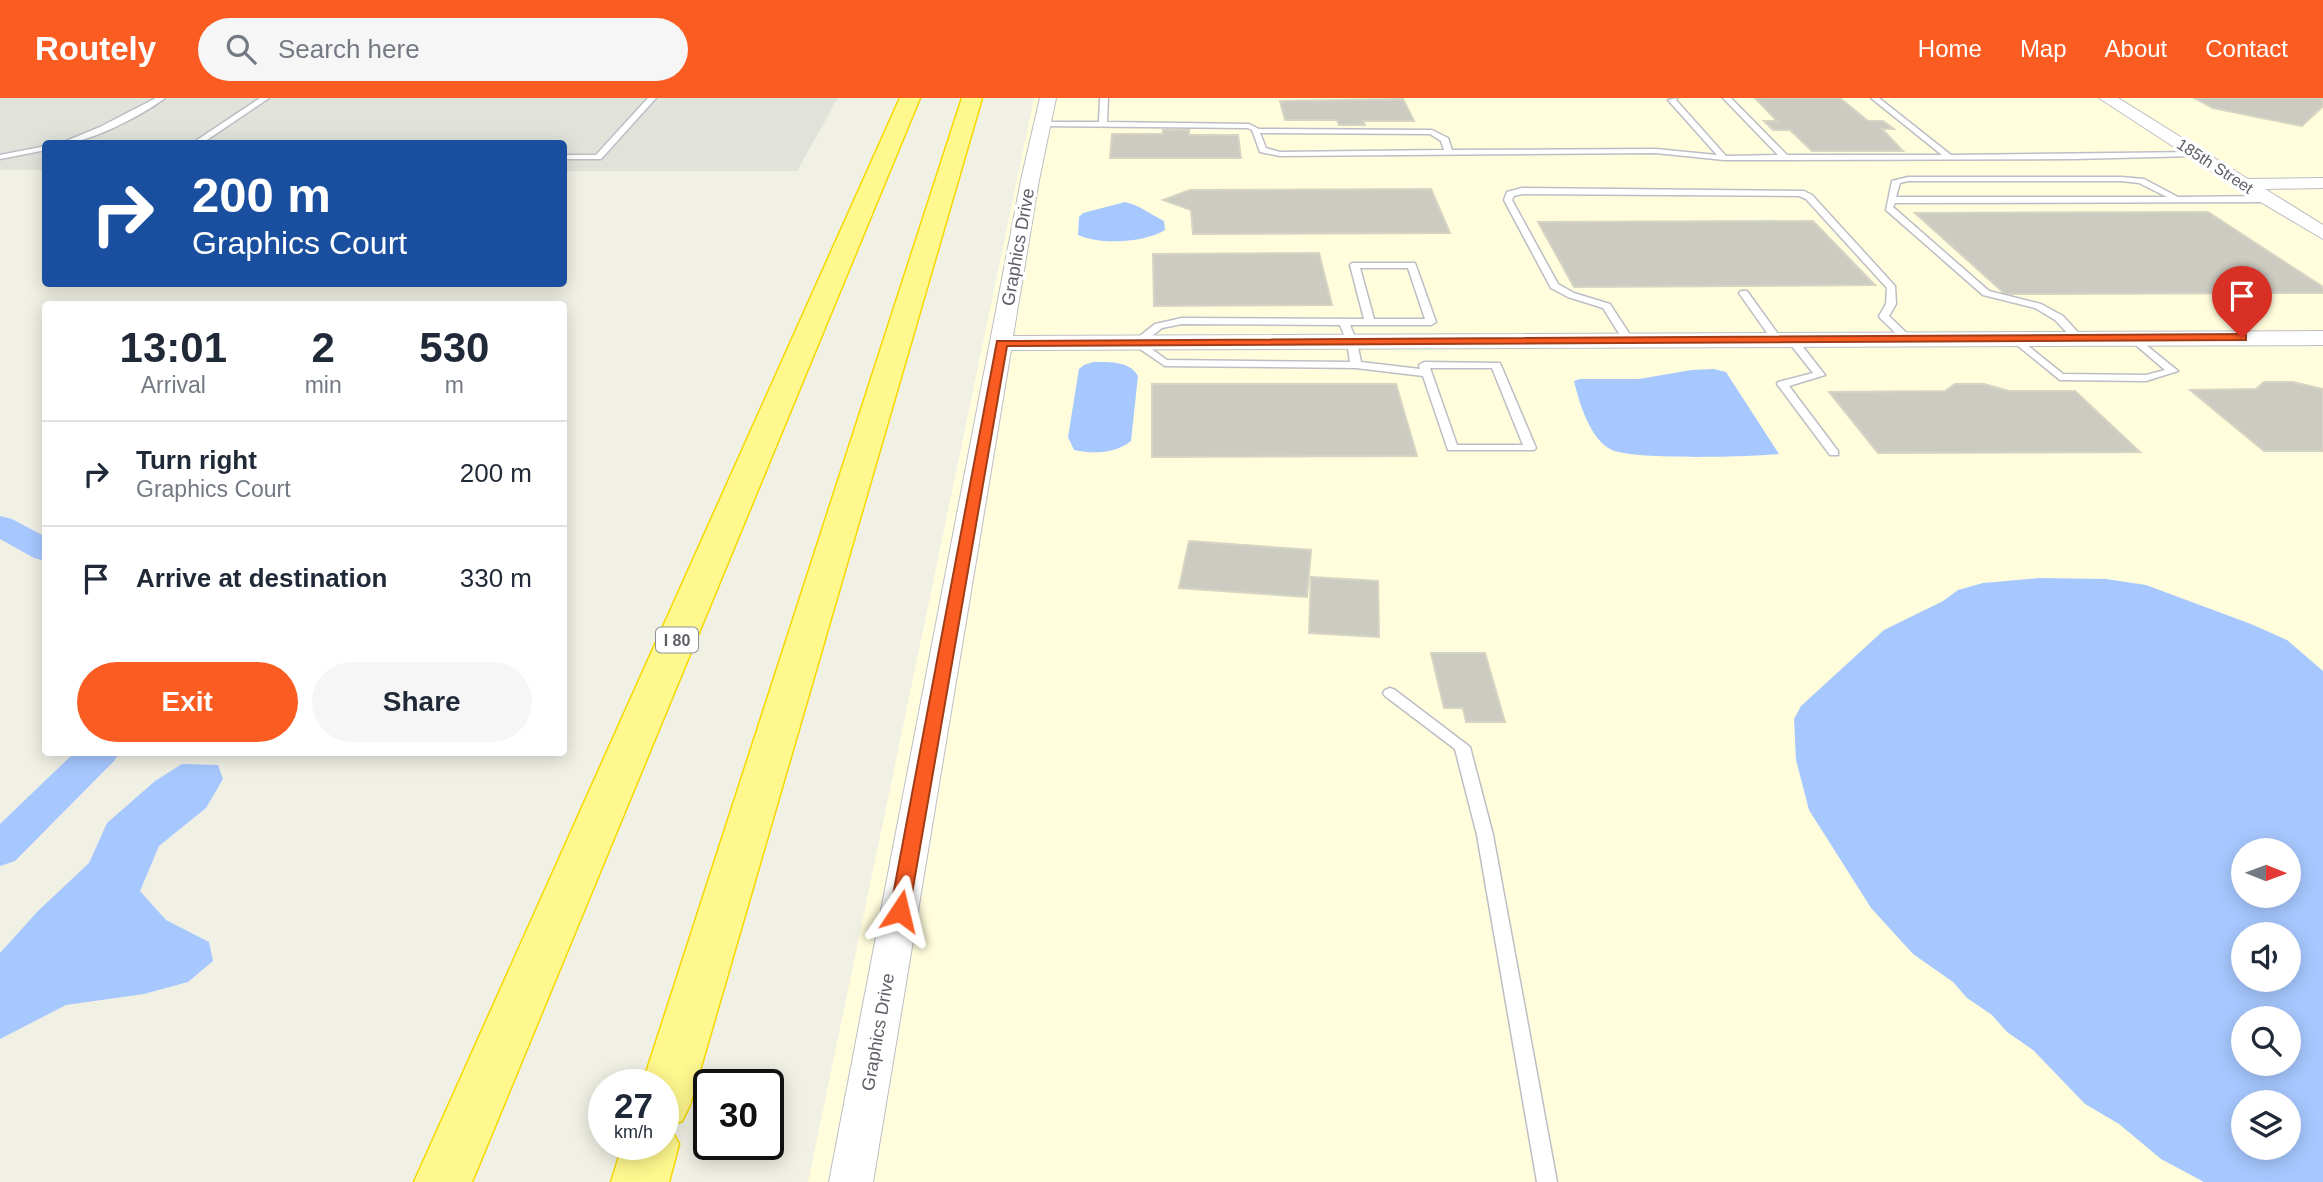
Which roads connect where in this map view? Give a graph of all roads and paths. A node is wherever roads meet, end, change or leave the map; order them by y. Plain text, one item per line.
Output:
1 (161, 98) edge
2 (265, 98) edge
3 (652, 98) edge
4 (910, 98) edge
5 (972, 98) edge
6 (1104, 98) edge
7 (1673, 98) edge
8 (1727, 98) edge
9 (1875, 98) edge
10 (2106, 98) edge
11 (1045, 111) edge
12 (1103, 124) junction
13 (1256, 131) junction
14 (74, 140) edge
15 (201, 140) edge
16 (42, 149) edge
17 (1449, 153) junction
18 (2195, 154) junction
19 (0, 157) edge
20 (567, 157) edge
21 (1949, 157) junction
22 (1724, 158) junction
23 (1786, 158) junction
24 (2323, 183) edge
25 (2243, 184) junction
26 (2178, 199) junction
27 (2267, 199) junction
28 (1891, 200) junction
29 (2323, 233) edge
30 (1744, 293) dead end
31 (1370, 322) junction
32 (1348, 332) junction
33 (2135, 338) junction
34 (2323, 338) edge
35 (2016, 339) junction
36 (2079, 339) junction
37 (1785, 340) junction
38 (1909, 340) junction
39 (1629, 341) junction
40 (1002, 343) junction
41 (1136, 343) junction
42 (1356, 365) junction
43 (1427, 373) junction
44 (1834, 453) dead end
45 (1390, 693) dead end
46 (674, 1069) edge
47 (646, 1160) edge
48 (443, 1182) edge
49 (640, 1182) edge
50 (851, 1182) edge
51 (1547, 1182) edge

1 - 14 lane
2 - 15 lane
3 - 20 lane
4 - 48 highway, I 80
5 - 46 highway
6 - 12 lane
7 - 22 lane
8 - 23 lane
9 - 21 lane
10 - 18 street, 185th Street
11 - 12 lane
11 - 40 street, Graphics Drive
12 - 13 lane
13 - 17 lane
13 - 17 lane
16 - 19 lane
17 - 22 lane
18 - 21 lane
18 - 25 street, 185th Street
21 - 23 lane
22 - 23 lane
24 - 25 street
25 - 27 street, 185th Street
26 - 27 lane
26 - 28 lane
26 - 28 lane
27 - 29 street, 185th Street
28 - 36 lane
30 - 37 lane
31 - 31 lane
31 - 32 lane
32 - 39 street
32 - 41 street
32 - 41 lane
32 - 42 lane
33 - 34 street
33 - 35 lane
33 - 36 street
35 - 36 street
35 - 38 street
37 - 38 street
37 - 39 street
37 - 44 lane
38 - 39 lane
40 - 41 street
40 - 50 street, Graphics Drive
41 - 42 lane
42 - 43 lane
43 - 43 lane
45 - 51 lane
47 - 49 highway

